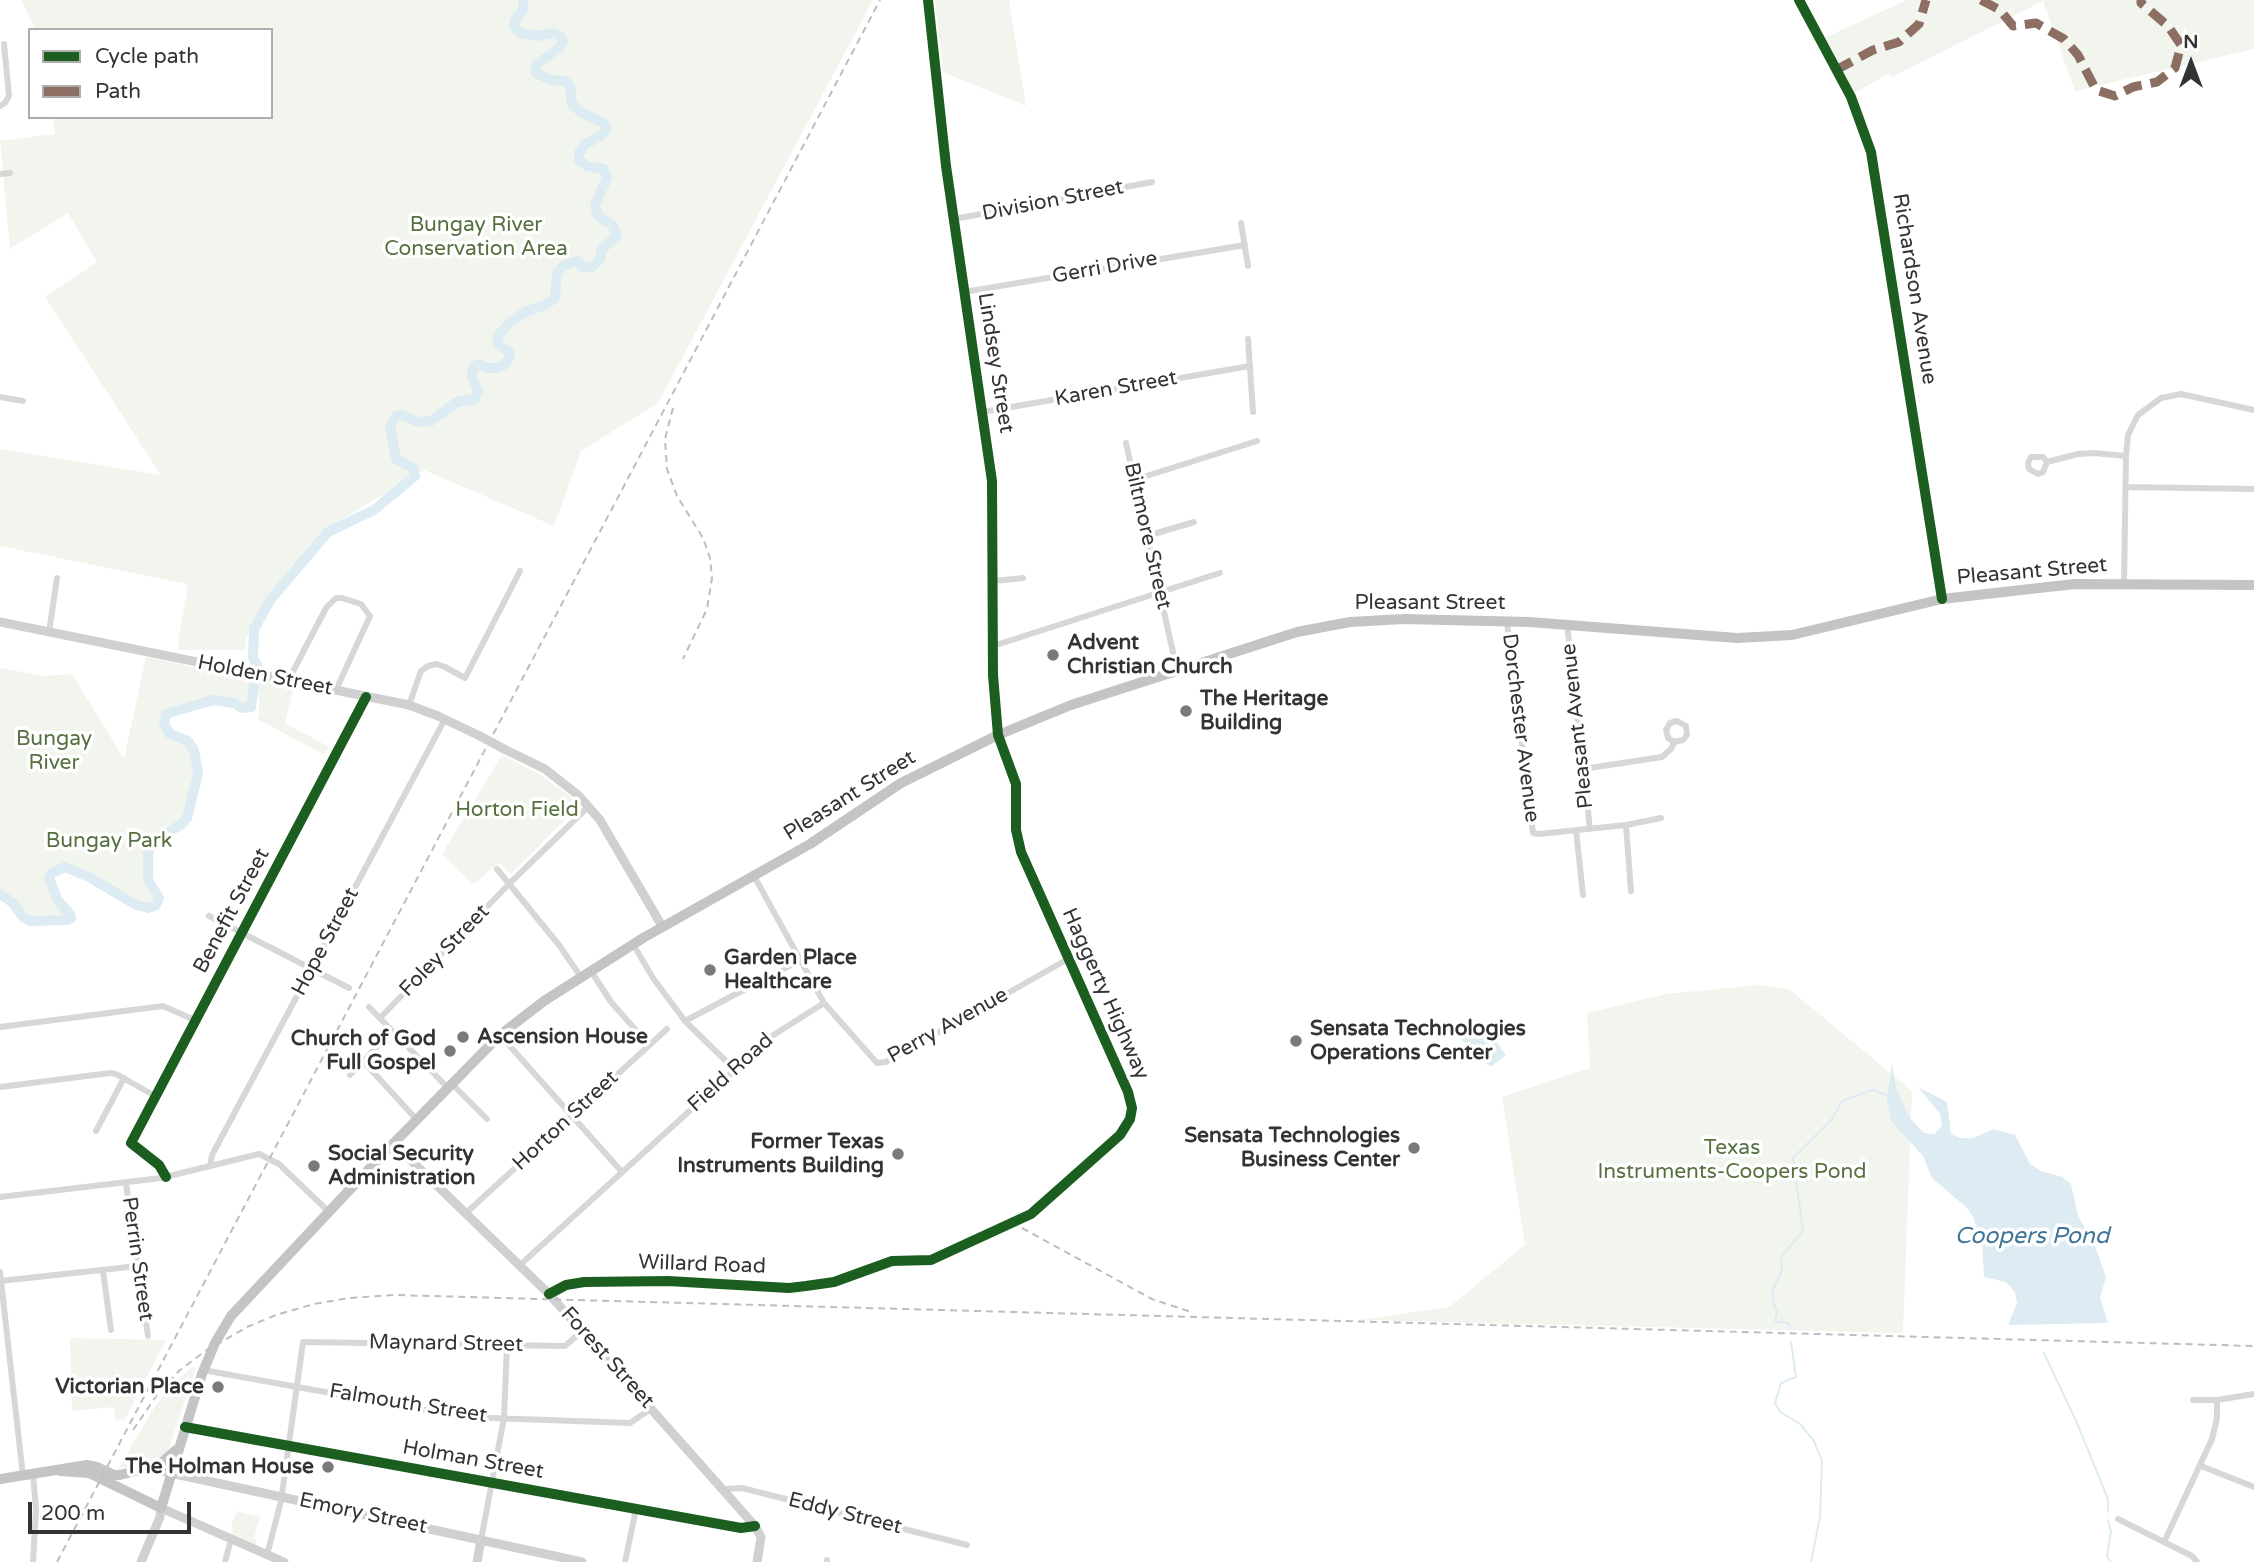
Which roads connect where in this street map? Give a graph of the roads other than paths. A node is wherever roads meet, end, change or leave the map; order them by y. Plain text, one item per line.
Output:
1 (928, 0) edge
2 (1798, 0) edge
3 (4, 44) dead end
4 (3, 105) edge
5 (10, 173) dead end
6 (0, 174) edge
7 (1152, 182) dead end
8 (954, 219) junction
9 (1241, 223) dead end
10 (1245, 245) junction
11 (1248, 266) dead end
12 (964, 292) junction
13 (1248, 339) dead end
14 (1250, 366) junction
15 (0, 397) edge
16 (23, 401) dead end
17 (2254, 410) edge
18 (982, 412) junction
19 (1253, 412) dead end
20 (1257, 440) dead end
21 (1126, 443) dead end
22 (2126, 456) junction
23 (2048, 462) dead end
24 (1134, 480) junction
25 (2126, 487) junction
26 (2254, 489) edge
27 (1194, 522) dead end
28 (1147, 536) junction
29 (520, 571) dead end
30 (1220, 573) dead end
31 (57, 578) dead end
32 (1023, 578) dead end
33 (993, 581) junction
34 (2124, 584) junction
35 (2254, 585) edge
36 (1160, 592) junction
37 (1942, 599) junction
38 (0, 622) edge
39 (1507, 622) junction
40 (1567, 624) junction
41 (49, 632) junction
42 (993, 646) junction
43 (1177, 670) junction
44 (289, 681) junction
45 (336, 691) junction
46 (366, 696) junction
47 (409, 705) junction
48 (445, 719) junction
49 (998, 734) junction
50 (1674, 742) dead end
51 (1583, 769) junction
52 (589, 806) junction
53 (1661, 818) dead end
54 (1626, 825) junction
55 (1590, 829) junction
56 (1576, 830) junction
57 (497, 869) dead end
58 (754, 876) junction
59 (510, 883) junction
60 (1631, 891) dead end
61 (1583, 895) dead end
62 (209, 916) dead end
63 (662, 926) junction
64 (242, 934) junction
65 (633, 944) junction
66 (1068, 959) junction
67 (800, 960) junction
68 (312, 969) junction
69 (586, 974) junction
70 (349, 988) dead end
71 (824, 1003) junction
72 (369, 1007) dead end
73 (380, 1018) junction
74 (197, 1021) junction
75 (685, 1021) junction
76 (0, 1027) edge
77 (667, 1029) dead end
78 (392, 1031) junction
79 (500, 1035) junction
80 (649, 1045) junction
81 (363, 1061) junction
82 (735, 1070) junction
83 (350, 1075) dead end
84 (124, 1079) junction
85 (450, 1086) junction
86 (0, 1087) edge
87 (157, 1097) junction
88 (571, 1115) junction
89 (487, 1119) dead end
90 (417, 1120) junction
91 (96, 1131) dead end
92 (393, 1143) junction
93 (210, 1166) junction
94 (622, 1172) junction
95 (166, 1177) junction
96 (126, 1183) junction
97 (0, 1197) edge
98 (329, 1212) junction
99 (466, 1213) junction
100 (520, 1265) junction
101 (138, 1266) junction
102 (103, 1270) junction
103 (0, 1272) edge
104 (854, 1274) joint
105 (1, 1281) edge
106 (549, 1294) junction
107 (111, 1330) dead end
108 (583, 1331) junction
109 (148, 1336) dead end
110 (507, 1345) junction
111 (10, 1364) junction
112 (1, 1365) edge
113 (204, 1370) junction
114 (297, 1387) junction
115 (2254, 1394) edge
116 (2193, 1400) dead end
117 (2217, 1400) junction
118 (652, 1408) junction
119 (504, 1418) junction
120 (185, 1427) junction
121 (179, 1444) junction
122 (289, 1446) junction
123 (2201, 1466) junction
124 (60, 1471) junction
125 (138, 1471) junction
126 (172, 1472) junction
127 (28, 1475) junction
128 (0, 1479) edge
129 (492, 1483) junction
130 (2254, 1488) edge
131 (723, 1489) junction
132 (133, 1494) junction
133 (282, 1497) junction
134 (161, 1508) junction
135 (636, 1509) junction
136 (2118, 1519) dead end
137 (755, 1526) junction
138 (230, 1539) junction
139 (481, 1540) junction
140 (2164, 1542) junction
141 (967, 1545) dead end
142 (267, 1555) junction
143 (33, 1562) edge
144 (141, 1562) edge
145 (225, 1562) edge
146 (284, 1562) edge
147 (477, 1562) edge
148 (582, 1562) edge
149 (625, 1562) edge
150 (757, 1562) edge
151 (2197, 1562) edge

1 - 8 street, Lindsey Street
2 - 37 street, Richardson Avenue
3 - 4 street
5 - 6 street
7 - 8 street, Division Street
8 - 12 street, Lindsey Street
9 - 10 street
10 - 11 street
10 - 12 street, Gerri Drive
12 - 18 street, Lindsey Street
13 - 14 street
14 - 18 street, Karen Street
14 - 19 street
15 - 16 street
17 - 22 street
18 - 33 street, Lindsey Street
20 - 24 street
21 - 24 street, Biltmore Street
22 - 23 street
22 - 25 street
24 - 28 street, Biltmore Street
25 - 26 street
25 - 34 street
27 - 28 street
28 - 36 street, Biltmore Street
29 - 47 street
30 - 36 street
31 - 41 street
32 - 33 street
33 - 42 street, Lindsey Street
34 - 35 highway, Pleasant Street
34 - 37 highway, Pleasant Street
36 - 42 street
36 - 43 street, Biltmore Street
37 - 40 highway, Pleasant Street
38 - 41 main road, Holden Street
39 - 40 highway, Pleasant Street
39 - 43 highway, Pleasant Street
39 - 56 street, Dorchester Avenue
40 - 51 street, Pleasant Avenue
41 - 44 main road, Holden Street
42 - 49 street, Lindsey Street
43 - 49 highway, Pleasant Street
44 - 45 main road, Holden Street
44 - 45 street
45 - 46 main road, Holden Street
46 - 47 main road, Holden Street
46 - 64 street, Benefit Street
47 - 48 main road, Holden Street
48 - 52 main road, Holden Street, bridge
48 - 68 street, Hope Street
49 - 58 highway, Pleasant Street
49 - 66 street, Haggerty Highway
50 - 51 street
51 - 55 street, Pleasant Avenue
52 - 59 street, Foley Street
52 - 63 main road, Holden Street
53 - 54 street
54 - 55 street
54 - 60 street
55 - 56 street
56 - 61 street
57 - 59 street
58 - 63 highway, Pleasant Street
58 - 67 street, Perry Avenue
59 - 69 street
59 - 73 street, Foley Street
62 - 64 street
63 - 65 highway, Pleasant Street
64 - 68 street
64 - 74 street, Benefit Street
65 - 69 highway, Pleasant Street
65 - 75 street
66 - 71 street, Perry Avenue
66 - 104 street, Haggerty Highway
67 - 71 street, Perry Avenue
67 - 75 street
68 - 70 street
68 - 93 street, Hope Street
69 - 79 highway, Pleasant Street
69 - 80 street
71 - 82 street, Field Road
72 - 73 street
73 - 78 street
74 - 76 street
74 - 87 street, Benefit Street
75 - 82 street
77 - 80 street, Horton Street
78 - 81 street
78 - 85 street
79 - 85 highway, Pleasant Street
79 - 88 street
80 - 88 street, Horton Street
81 - 83 street
81 - 90 street
82 - 94 street, Field Road
84 - 86 street
84 - 87 street
84 - 91 street
85 - 89 street
85 - 90 highway, Pleasant Street
87 - 95 street, Benefit Street
88 - 94 street
88 - 99 street, Horton Street
90 - 92 highway, Pleasant Street
92 - 98 highway, Pleasant Street
92 - 99 main road, Forest Street
93 - 95 street
93 - 98 street
94 - 100 street, Field Road
95 - 96 street
96 - 97 street
96 - 101 street, Perrin Street
98 - 113 highway, Pleasant Street
99 - 100 main road, Forest Street
100 - 106 main road, Forest Street
101 - 102 street
101 - 109 street, Perrin Street
102 - 105 street
102 - 107 street
103 - 105 street
104 - 106 street, Willard Road
105 - 111 street
106 - 108 main road, Forest Street
108 - 110 street, Maynard Street
108 - 118 main road, Forest Street
110 - 114 street, Maynard Street
110 - 119 street
111 - 112 street
111 - 127 street
113 - 114 street, Falmouth Street
113 - 120 highway, Pleasant Street
114 - 119 street, Falmouth Street
114 - 122 street
115 - 117 street
116 - 117 street
117 - 123 street
118 - 119 street, Falmouth Street
118 - 131 main road, Forest Street
119 - 129 street
120 - 121 highway, Pleasant Street
120 - 122 street, Holman Street
121 - 125 highway
121 - 126 highway, Pleasant Street
122 - 129 street, Holman Street
122 - 133 street
123 - 130 street
123 - 140 street
124 - 125 highway
124 - 127 highway
124 - 132 highway
125 - 126 main road, Emory Street
125 - 132 highway
126 - 133 main road, Emory Street
126 - 134 highway, Pleasant Street
127 - 128 highway
127 - 143 street
129 - 135 street, Holman Street
129 - 139 street
131 - 137 main road, Forest Street
131 - 141 street, Eddy Street
132 - 134 highway
133 - 139 main road, Emory Street
133 - 142 street
134 - 138 main road
134 - 144 main road
135 - 137 street, Holman Street
135 - 149 street
136 - 140 street
137 - 150 main road
138 - 142 main road
138 - 145 street
139 - 147 main road
139 - 148 main road, Emory Street
140 - 151 street
142 - 146 main road

